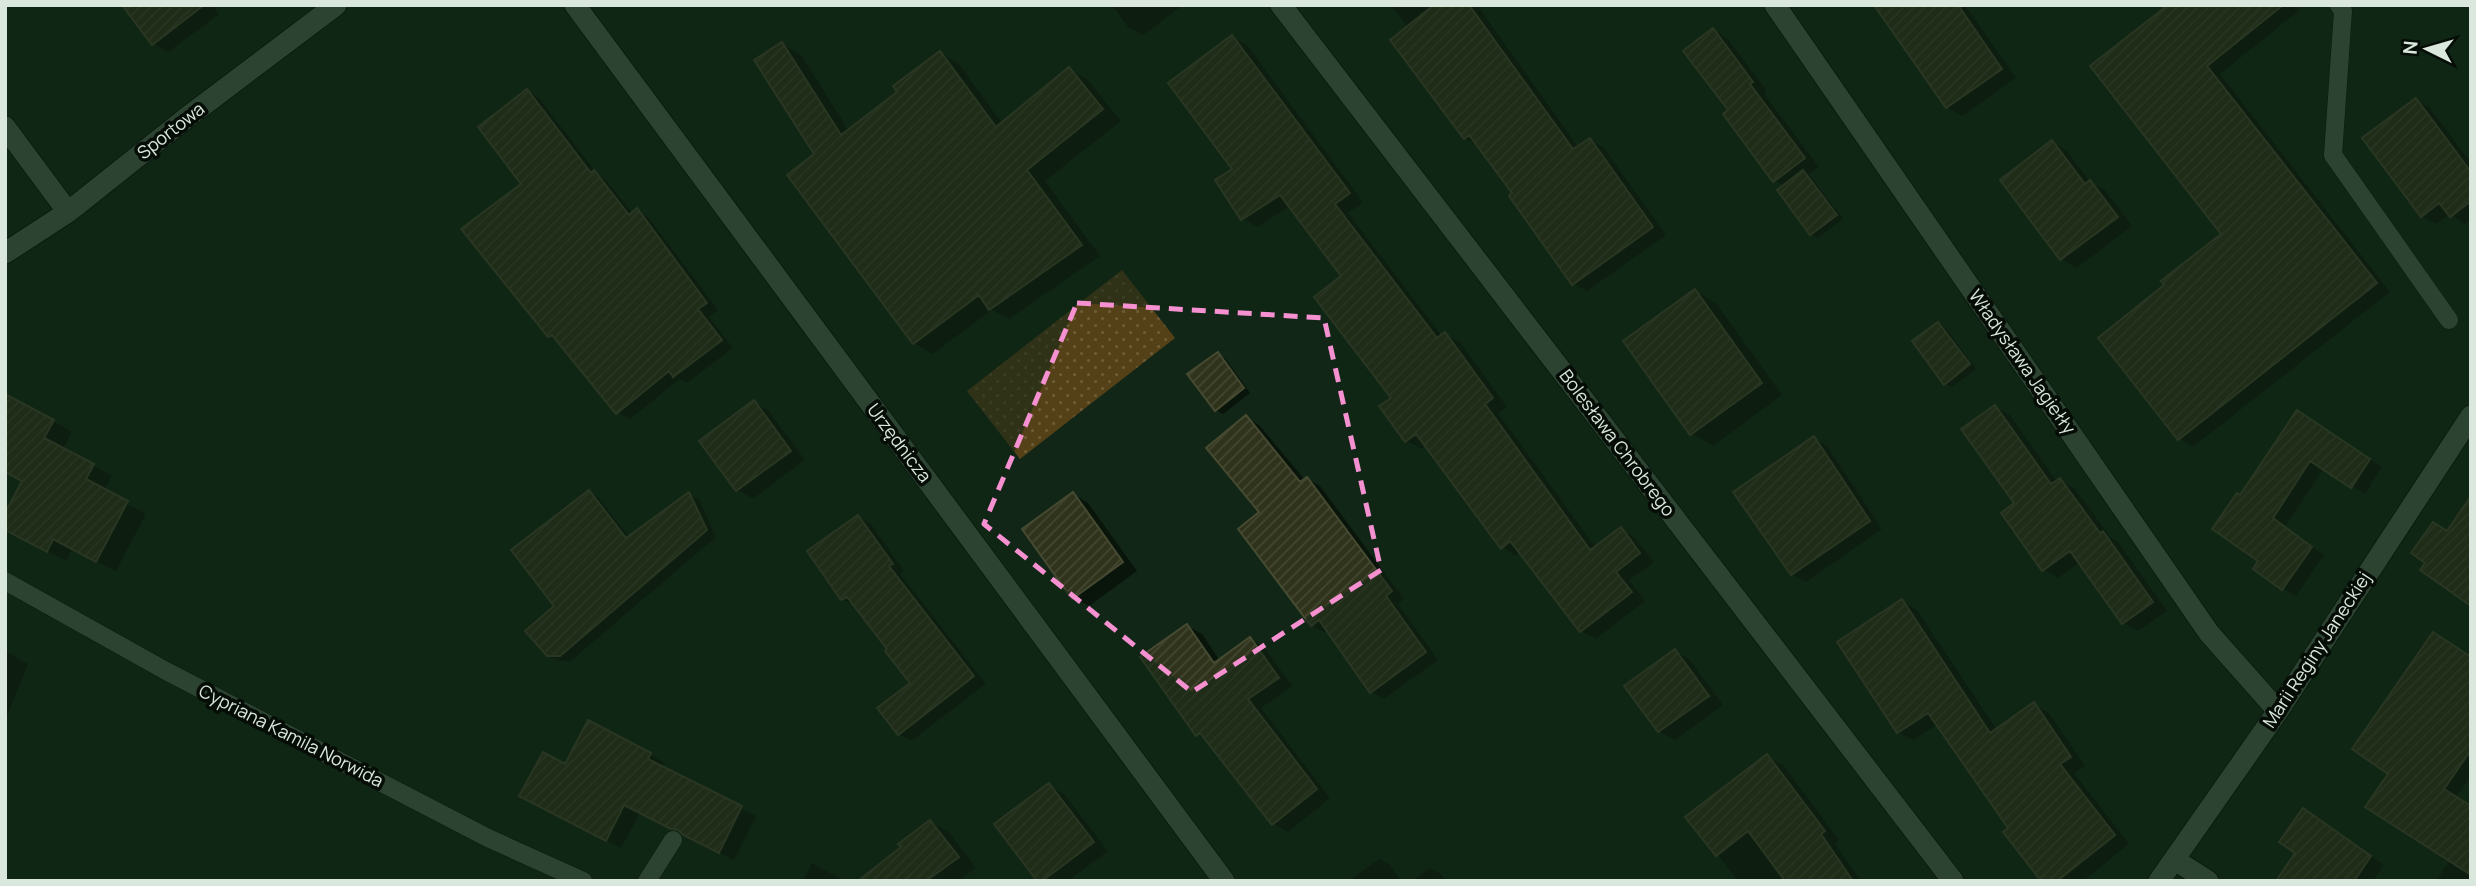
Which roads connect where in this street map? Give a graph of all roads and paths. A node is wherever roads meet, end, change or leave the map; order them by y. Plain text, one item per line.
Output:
1 (336, 5) edge
2 (575, 5) edge
3 (1281, 5) edge
4 (1775, 5) edge
5 (2339, 5) edge
6 (5, 127) edge
7 (68, 212) junction
8 (5, 253) edge
9 (2449, 320) dead end
10 (2471, 416) edge
11 (5, 581) edge
12 (2278, 711) junction
13 (673, 840) dead end
14 (2175, 860) junction
15 (583, 881) edge
16 (647, 881) edge
17 (1224, 881) edge
18 (1953, 881) edge
19 (2159, 881) edge
20 (2208, 881) edge

1 - 7 street, Sportowa
2 - 17 street, Urzędnicza
3 - 18 street, Bolesława Chrobrego
4 - 12 street, Władysława Jagiełły
5 - 9 lane
6 - 7 street
7 - 8 street, Sportowa
10 - 12 street, Marii Reginy Janeckiej
11 - 15 lane, Cypriana Kamila Norwida
12 - 14 street, Marii Reginy Janeckiej
13 - 16 lane
14 - 19 street, Marii Reginy Janeckiej
14 - 20 street

